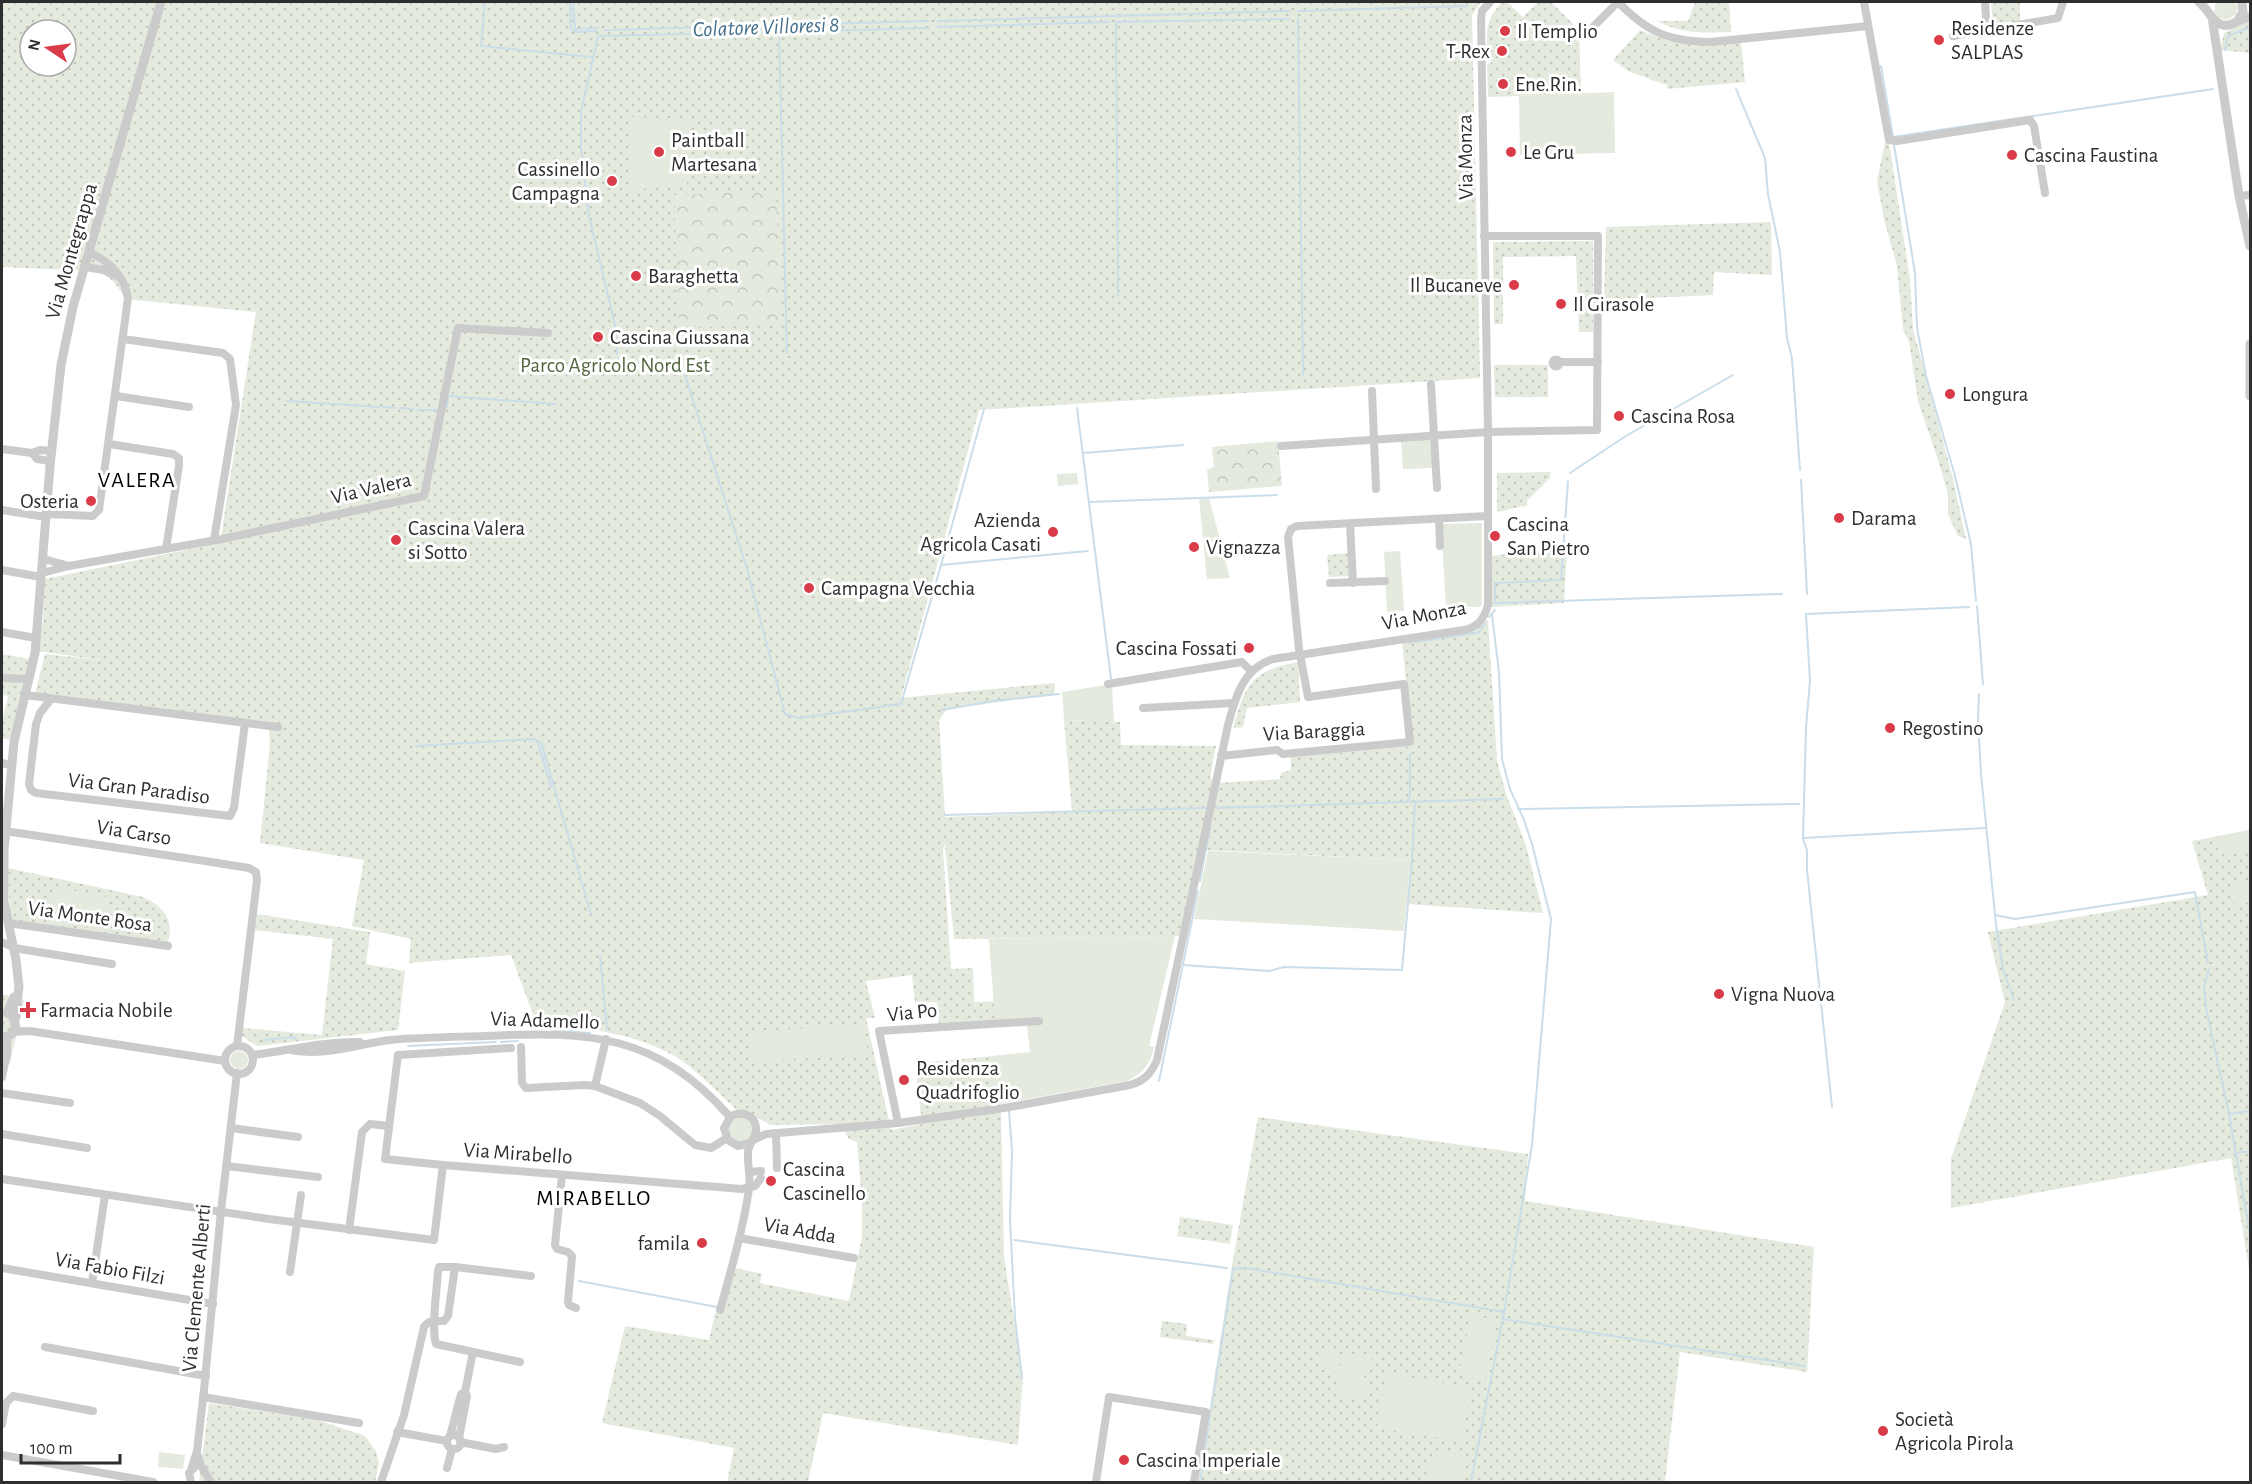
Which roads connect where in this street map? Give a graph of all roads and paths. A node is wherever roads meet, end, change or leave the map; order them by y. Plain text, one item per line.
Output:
1 (161, 2) edge
2 (1490, 2) edge
3 (1618, 2) edge
4 (1864, 2) edge
5 (1985, 2) edge
6 (2063, 2) edge
7 (2199, 2) edge
8 (2245, 4) edge
9 (2211, 10) edge
10 (2250, 17) edge
11 (2235, 22) junction
12 (1594, 26) dead end
13 (1868, 26) junction
14 (1987, 31) junction
15 (1953, 36) dead end
16 (2218, 58) junction
17 (2045, 193) dead end
18 (2250, 195) edge
19 (2239, 196) junction
20 (1484, 236) junction
21 (2250, 246) edge
22 (89, 252) junction
23 (85, 267) junction
24 (122, 280) junction
25 (548, 333) dead end
26 (123, 339) junction
27 (2250, 346) edge
28 (1559, 362) dead end
29 (1598, 362) junction
30 (1431, 384) dead end
31 (1372, 391) dead end
32 (116, 396) junction
33 (2250, 396) edge
34 (189, 407) dead end
35 (1488, 432) junction
36 (1434, 435) junction
37 (1375, 439) junction
38 (109, 444) junction
39 (1281, 446) dead end
40 (2, 449) edge
41 (51, 456) junction
42 (1437, 488) dead end
43 (1376, 489) dead end
44 (2, 510) edge
45 (46, 516) junction
46 (1487, 516) junction
47 (1439, 519) junction
48 (1350, 524) junction
49 (214, 540) junction
50 (1440, 546) dead end
51 (166, 549) junction
52 (44, 559) junction
53 (69, 566) junction
54 (2, 570) edge
55 (42, 575) junction
56 (1385, 581) dead end
57 (1330, 583) dead end
58 (1353, 583) junction
59 (2, 632) edge
60 (36, 638) junction
61 (1300, 654) junction
62 (1251, 671) junction
63 (2, 678) edge
64 (29, 679) junction
65 (1108, 684) dead end
66 (25, 695) junction
67 (51, 699) junction
68 (1234, 703) junction
69 (1143, 708) dead end
70 (245, 723) junction
71 (278, 727) dead end
72 (1221, 756) junction
73 (6, 764) edge
74 (4, 810) edge
75 (5, 831) junction
76 (8, 923) junction
77 (2, 942) edge
78 (168, 946) dead end
79 (14, 948) junction
80 (112, 964) dead end
81 (17, 971) junction
82 (4, 1013) edge
83 (1039, 1021) dead end
84 (11, 1030) edge
85 (606, 1039) junction
86 (237, 1046) junction
87 (521, 1047) dead end
88 (511, 1048) dead end
89 (252, 1055) junction
90 (225, 1061) junction
91 (237, 1073) junction
92 (2, 1077) edge
93 (596, 1086) junction
94 (2, 1093) edge
95 (70, 1103) dead end
96 (730, 1117) junction
97 (755, 1123) junction
98 (898, 1123) junction
99 (389, 1126) junction
100 (231, 1128) junction
101 (775, 1133) junction
102 (2, 1134) edge
103 (298, 1137) dead end
104 (727, 1138) junction
105 (751, 1141) junction
106 (737, 1145) junction
107 (87, 1148) dead end
108 (748, 1160) junction
109 (442, 1165) junction
110 (226, 1166) junction
111 (777, 1167) dead end
112 (749, 1172) junction
113 (562, 1175) junction
114 (318, 1177) dead end
115 (2, 1179) edge
116 (749, 1188) junction
117 (105, 1195) junction
118 (302, 1195) dead end
119 (220, 1211) junction
120 (297, 1223) junction
121 (350, 1230) junction
122 (739, 1238) junction
123 (854, 1258) dead end
124 (455, 1267) junction
125 (2, 1268) edge
126 (290, 1272) dead end
127 (531, 1276) dead end
128 (92, 1283) junction
129 (213, 1304) junction
130 (576, 1308) dead end
131 (720, 1310) dead end
132 (436, 1321) junction
133 (45, 1347) dead end
134 (474, 1352) junction
135 (520, 1362) dead end
136 (206, 1376) junction
137 (465, 1392) junction
138 (203, 1397) junction
139 (93, 1411) dead end
140 (359, 1423) dead end
141 (2, 1424) edge
142 (398, 1432) junction
143 (448, 1439) junction
144 (460, 1440) junction
145 (504, 1447) dead end
146 (452, 1449) junction
147 (197, 1451) junction
148 (2, 1455) edge
149 (202, 1468) junction
150 (447, 1468) dead end
151 (191, 1470) junction
152 (208, 1481) edge
153 (381, 1481) edge
154 (153, 1482) edge
155 (190, 1482) edge
156 (1096, 1482) edge
157 (1194, 1482) edge

1 - 22 street, Via Montegrappa
2 - 20 street, Via Monza
3 - 12 street
3 - 13 street
4 - 13 street
5 - 14 street
6 - 14 street
7 - 9 street
8 - 11 street
9 - 11 street
9 - 16 street
10 - 11 street
11 - 16 street
13 - 17 street
14 - 15 street
16 - 19 street
18 - 19 street
19 - 21 street
20 - 29 street
20 - 35 street, Via Monza
22 - 23 street, Via Montegrappa
22 - 24 street
23 - 24 street
23 - 41 street, Via Montegrappa
24 - 26 street
25 - 49 street, Via Valera
26 - 32 street
26 - 49 street
27 - 33 street
28 - 29 street
29 - 35 street
30 - 36 street
31 - 37 street
32 - 34 street
32 - 38 street
35 - 36 street
35 - 46 street, Via Monza
36 - 37 street
36 - 42 street
37 - 39 street
37 - 43 street
38 - 45 street
38 - 51 street
40 - 41 street
41 - 45 street, Via Montegrappa
44 - 45 street
45 - 52 street, Via Montegrappa
46 - 47 street
46 - 61 street, Via Monza
47 - 48 street
47 - 50 street
48 - 58 street
48 - 61 street
49 - 51 street, Via Valera
51 - 53 street, Via Valera
52 - 53 street, Via Valera
52 - 55 street, Via Montegrappa
53 - 55 street, Via Valera
54 - 55 street
55 - 60 street, Via Montegrappa
56 - 58 street
57 - 58 street
59 - 60 street
60 - 64 street, Via Montegrappa
61 - 62 street, Via Monza
61 - 72 street, Via Baraggia
62 - 65 street
62 - 68 street
63 - 64 street
64 - 66 street, Via Montegrappa
66 - 67 street
66 - 73 street, Via Montegrappa
67 - 70 street
67 - 70 street, Via Gran Paradiso
68 - 69 street
68 - 72 street
70 - 71 street
72 - 98 street
73 - 74 street, Via Montegrappa
74 - 75 street, Via Montegrappa
75 - 76 street, Via Montegrappa
75 - 86 street, Via Carso
76 - 78 street, Via Monte Rosa
76 - 79 street, Via Montegrappa
77 - 79 street
79 - 80 street
79 - 81 street, Via Montegrappa
81 - 82 street
81 - 84 street
82 - 84 street
83 - 98 street, Via Po
84 - 90 street
84 - 92 street
85 - 89 street, Via Adamello
85 - 93 street
85 - 96 street, Via Adamello
86 - 89 street
86 - 90 street
87 - 93 street
88 - 99 street
89 - 91 street
90 - 91 street
91 - 100 street, Via Clemente Alberti
93 - 104 street
94 - 95 street
96 - 97 street
96 - 104 street
97 - 101 street
97 - 105 street
98 - 101 street
99 - 109 street
99 - 121 street
100 - 103 street
100 - 110 street, Via Clemente Alberti
101 - 105 street
101 - 111 street
102 - 107 street
104 - 106 street
105 - 106 street
105 - 108 street
106 - 108 street
108 - 112 street
109 - 113 street, Via Mirabello
109 - 121 street, Via Mirabello
110 - 114 street
110 - 119 street, Via Clemente Alberti
112 - 116 street
112 - 116 street
113 - 116 street, Via Mirabello
113 - 130 street
115 - 117 street, Via Mirabello
116 - 122 street, Via Adda
117 - 119 street, Via Mirabello
117 - 128 street
118 - 120 street
119 - 120 street, Via Mirabello
119 - 129 street, Via Clemente Alberti
120 - 121 street, Via Mirabello
120 - 126 street
122 - 123 street, Via Adda
122 - 131 street, Via Adda
124 - 127 street
124 - 132 street
124 - 132 street
125 - 128 street, Via Fabio Filzi
128 - 129 street, Via Fabio Filzi
129 - 136 street, Via Clemente Alberti
132 - 134 street
132 - 142 street
133 - 136 street
134 - 135 street
134 - 137 street
136 - 138 street, Via Clemente Alberti
137 - 143 street
137 - 144 street
138 - 140 street
138 - 147 street, Via Clemente Alberti
139 - 141 street
142 - 143 street
142 - 153 street
143 - 144 street
143 - 146 street
144 - 145 street
144 - 146 street
146 - 150 street
147 - 149 street, Via Clemente Alberti
147 - 151 street, Via Clemente Alberti
148 - 154 street
149 - 151 street
149 - 152 street, Via Clemente Alberti
151 - 155 street, Via Clemente Alberti
156 - 157 street

